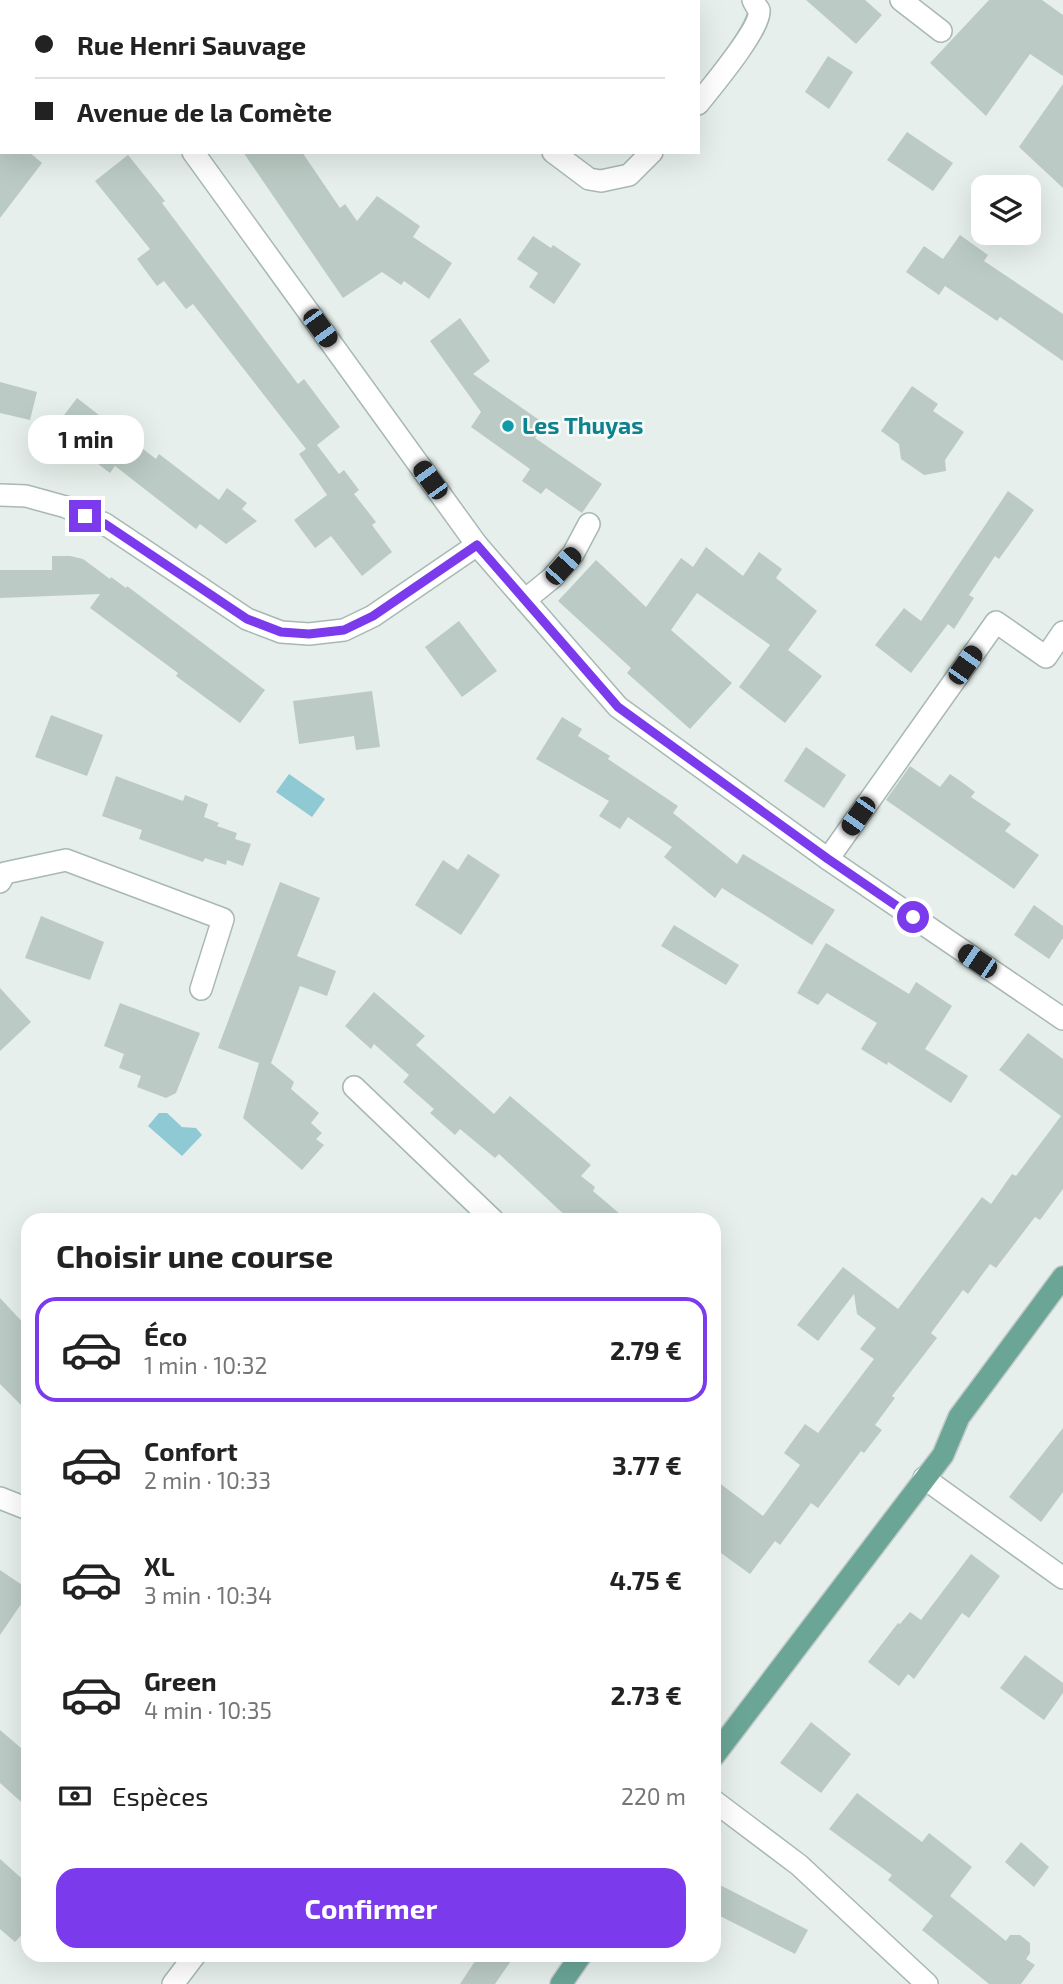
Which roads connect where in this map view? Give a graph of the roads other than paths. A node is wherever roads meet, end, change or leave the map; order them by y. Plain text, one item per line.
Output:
1 (753, 0) edge
2 (901, 0) edge
3 (941, 31) dead end
4 (700, 101) edge
5 (194, 154) edge
6 (556, 154) edge
7 (650, 154) edge
8 (0, 495) edge
9 (589, 524) dead end
10 (477, 545) junction
11 (525, 600) junction
12 (1063, 632) edge
13 (828, 859) junction
14 (0, 882) edge
15 (201, 989) dead end
16 (1063, 1019) edge
17 (354, 1087) dead end
18 (487, 1213) edge
19 (1063, 1277) edge
20 (925, 1478) junction
21 (0, 1498) edge
22 (21, 1506) edge
23 (1063, 1578) edge
24 (721, 1747) edge
25 (721, 1806) edge
26 (190, 1962) edge
27 (576, 1962) edge
28 (173, 1984) edge
29 (561, 1984) edge
30 (927, 1984) edge

1 - 4 street
2 - 3 street
5 - 10 street
6 - 7 street
8 - 10 street
9 - 11 street
10 - 11 street
11 - 13 street
12 - 13 street
13 - 16 street
14 - 15 street
17 - 18 street
19 - 20 main road
20 - 23 street
20 - 24 main road
21 - 22 street
25 - 30 street
26 - 28 street
27 - 29 main road

